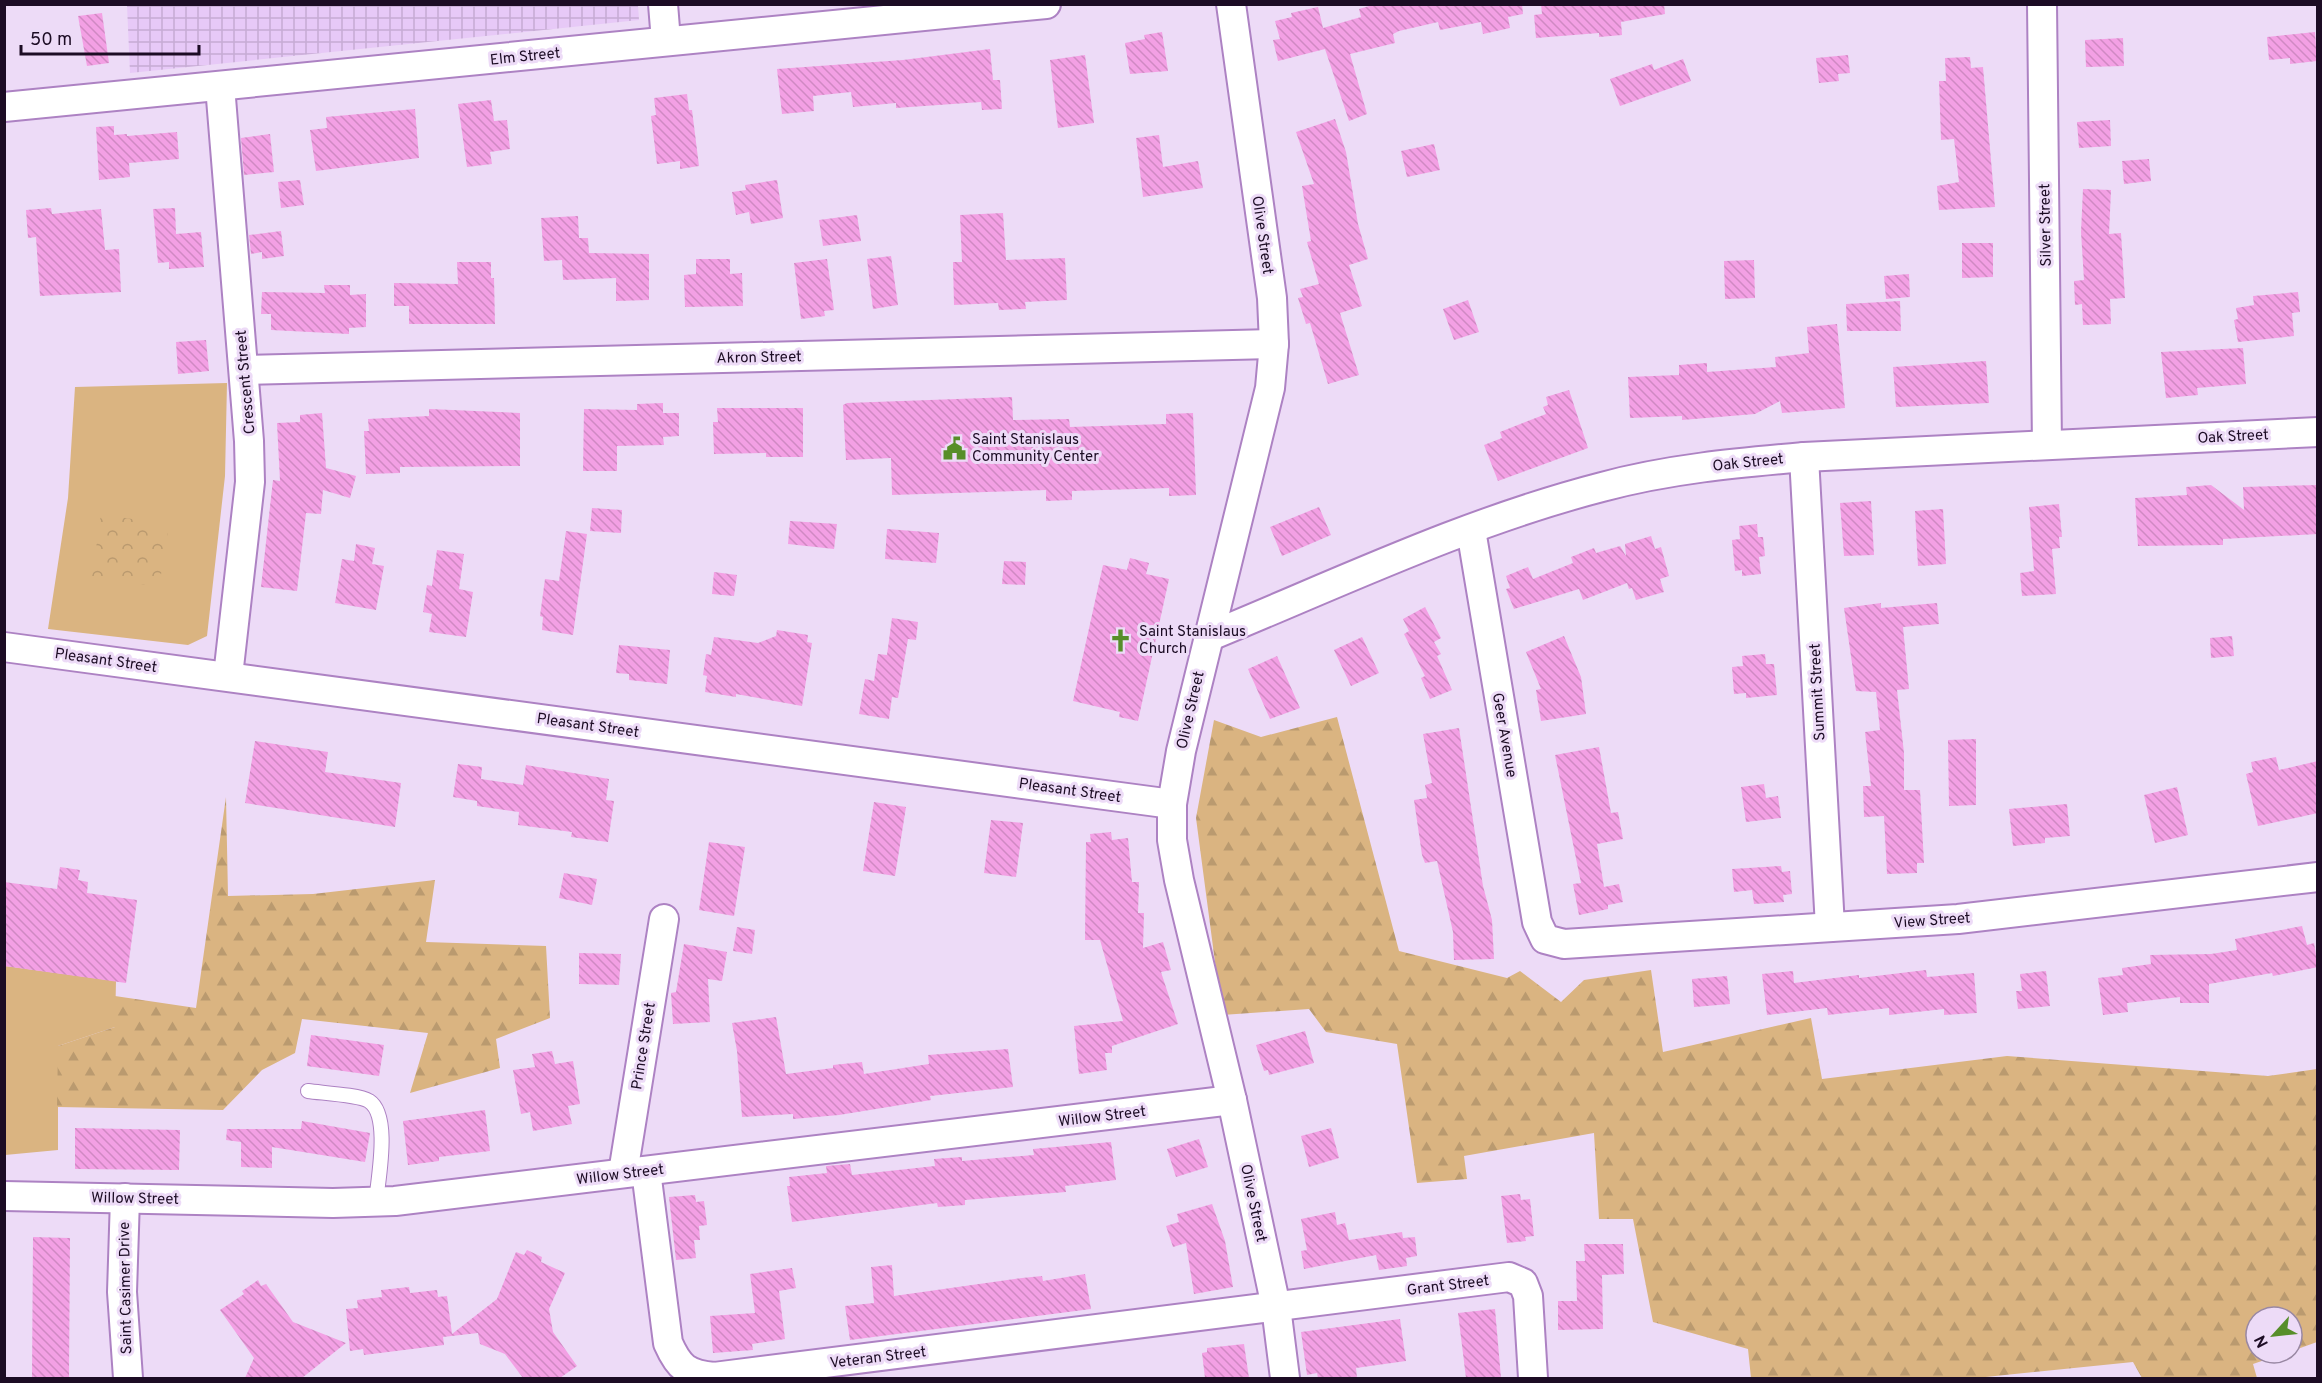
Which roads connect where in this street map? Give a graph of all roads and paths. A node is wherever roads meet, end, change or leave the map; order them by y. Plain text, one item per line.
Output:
1 (663, 4) edge
2 (1046, 4) edge
3 (1231, 4) edge
4 (2042, 4) edge
5 (666, 42) junction
6 (220, 86) junction
7 (4, 107) edge
8 (1274, 344) junction
9 (244, 370) junction
10 (2318, 432) edge
11 (2048, 446) junction
12 (1804, 457) junction
13 (1471, 530) junction
14 (1208, 637) junction
15 (4, 647) edge
16 (228, 676) junction
17 (1172, 804) junction
18 (2318, 877) edge
19 (664, 919) dead end
20 (1830, 927) junction
21 (1545, 939) joint
22 (309, 1091) dead end
23 (1232, 1100) junction
24 (634, 1172) junction
25 (4, 1196) edge
26 (124, 1198) junction
27 (376, 1202) junction
28 (1276, 1307) junction
29 (128, 1378) edge
30 (1285, 1378) edge
31 (1533, 1378) edge

1 - 5 street
2 - 5 street, Elm Street
3 - 8 street, Olive Street
4 - 11 street, Silver Street
5 - 6 street, Elm Street
6 - 7 street, Elm Street
6 - 9 street, Crescent Street
8 - 9 street, Akron Street
8 - 14 street, Olive Street
9 - 16 street, Crescent Street
10 - 11 street, Oak Street
11 - 12 street, Oak Street
12 - 13 street, Oak Street
12 - 20 street, Summit Street
13 - 14 street, Oak Street
13 - 21 street, Geer Avenue
14 - 17 street, Olive Street
15 - 16 street, Pleasant Street
16 - 17 street, Pleasant Street
17 - 23 street, Olive Street
18 - 20 street, View Street
19 - 24 street, Prince Street
20 - 21 street, View Street
22 - 27 lane
23 - 24 street, Willow Street
23 - 28 street, Olive Street
24 - 27 street, Willow Street
24 - 28 street, Veteran Street
25 - 26 street, Willow Street
26 - 27 street, Willow Street
26 - 29 street, Saint Casimer Drive
28 - 30 street, Olive Street
28 - 31 street, Grant Street

